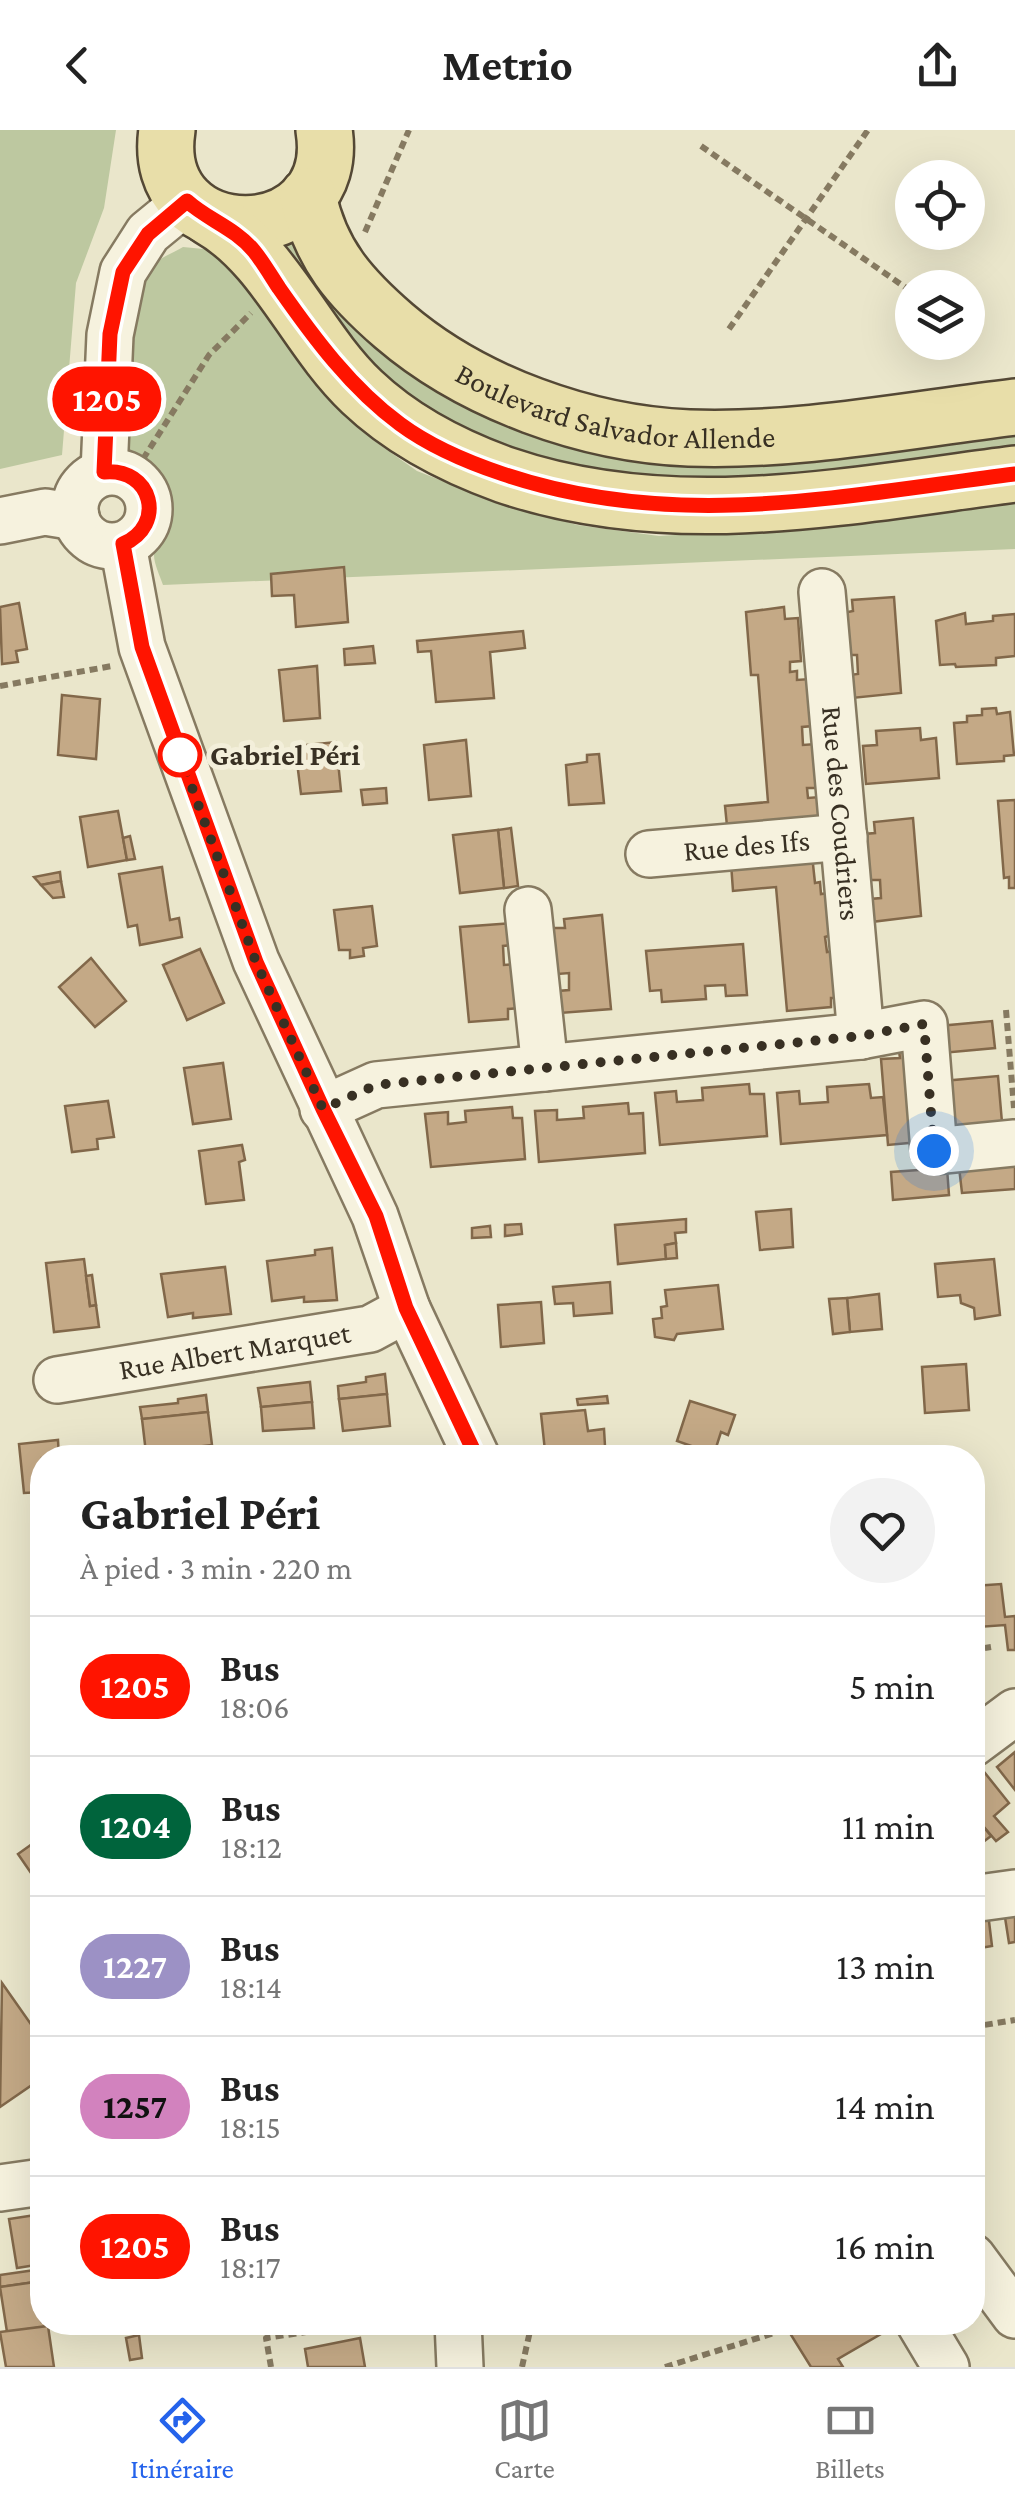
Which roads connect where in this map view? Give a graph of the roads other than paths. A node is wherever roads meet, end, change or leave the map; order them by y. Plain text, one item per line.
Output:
1 (167, 130) edge
2 (324, 130) edge
3 (308, 196) junction
4 (198, 209) junction
5 (1015, 407) edge
6 (118, 474) junction
7 (1015, 474) edge
8 (76, 516) junction
9 (0, 521) edge
10 (123, 544) junction
11 (822, 592) dead end
12 (844, 837) junction
13 (649, 854) dead end
14 (528, 910) dead end
15 (861, 1036) junction
16 (544, 1068) junction
17 (323, 1109) junction
18 (1015, 1143) edge
19 (406, 1308) junction
20 (57, 1380) dead end
21 (471, 1445) edge
22 (1015, 1712) edge
23 (985, 1734) edge
24 (1015, 1893) edge
25 (985, 1897) edge
26 (30, 2184) edge
27 (0, 2188) edge
28 (989, 2262) edge
29 (1015, 2314) edge
30 (459, 2335) edge
31 (927, 2335) edge
32 (460, 2367) edge
33 (946, 2367) edge

1 - 4 main road
2 - 3 main road
3 - 4 main road
3 - 5 main road, Boulevard Salvador Allende
4 - 6 street
4 - 7 main road
6 - 8 street
6 - 10 street
8 - 9 street
8 - 10 street
10 - 17 street
11 - 12 street, Rue des Coudriers
12 - 13 street, Rue des Ifs
12 - 15 street, Rue des Coudriers
14 - 16 street
15 - 16 street
15 - 18 street
16 - 17 street
17 - 19 street
19 - 20 street, Rue Albert Marquet
19 - 21 street
22 - 23 street
24 - 25 street
26 - 27 street
28 - 29 street
30 - 32 street
31 - 33 street

